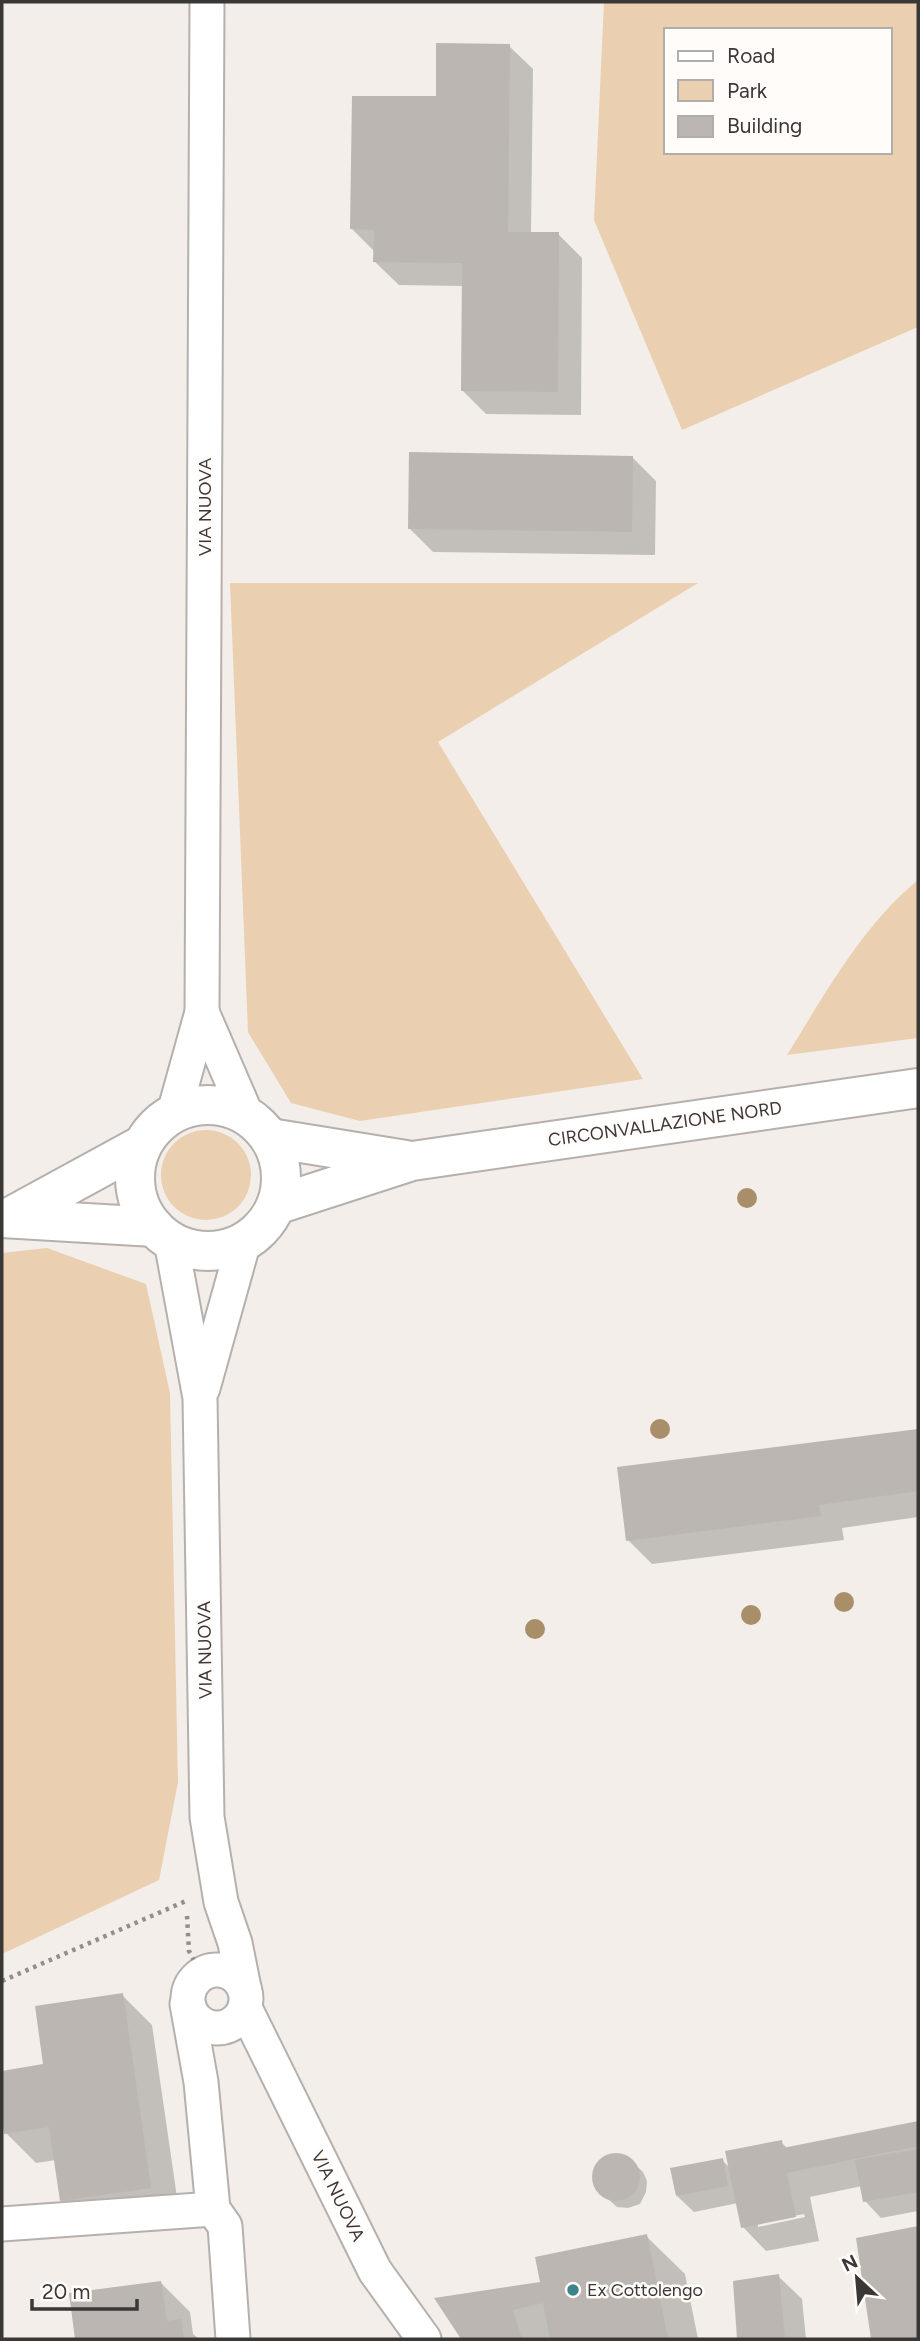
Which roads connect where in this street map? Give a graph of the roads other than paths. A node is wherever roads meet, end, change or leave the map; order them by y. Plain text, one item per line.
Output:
1 (207, 2) edge
2 (202, 1012) junction
3 (918, 1088) edge
4 (174, 1113) junction
5 (258, 1127) junction
6 (142, 1145) junction
7 (412, 1161) junction
8 (276, 1205) junction
9 (6, 1217) edge
10 (162, 1234) junction
11 (244, 1241) junction
12 (200, 1398) junction
13 (221, 1902) junction
14 (204, 1972) junction
15 (187, 2004) junction
16 (239, 2007) junction
17 (201, 2082) junction
18 (213, 2210) junction
19 (2, 2224) edge
20 (233, 2339) edge
21 (424, 2339) edge

1 - 2 street, VIA NUOVA
2 - 4 street, VIA NUOVA
2 - 5 street, VIA NUOVA
3 - 7 street, CIRCONVALLAZIONE NORD
4 - 5 street
4 - 6 street
5 - 7 street, CIRCONVALLAZIONE NORD
5 - 8 street
6 - 9 street
6 - 10 street
7 - 8 street, CIRCONVALLAZIONE NORD
8 - 11 street
9 - 10 street
10 - 11 street
10 - 12 street, VIA NUOVA
11 - 12 street, VIA NUOVA
12 - 13 street, VIA NUOVA
13 - 14 street, VIA NUOVA
13 - 16 street, VIA NUOVA
14 - 15 street
14 - 16 street
15 - 16 street
15 - 17 street
16 - 17 street
16 - 21 street, VIA NUOVA
17 - 18 street
18 - 19 street
18 - 20 street

